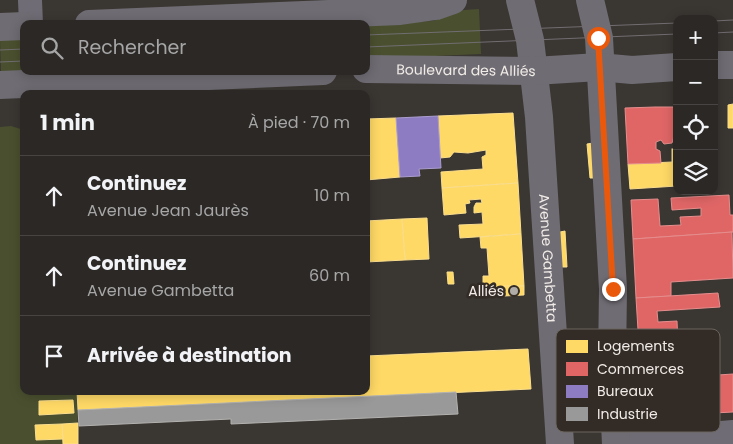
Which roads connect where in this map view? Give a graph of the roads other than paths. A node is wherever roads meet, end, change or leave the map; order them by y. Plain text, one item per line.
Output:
1 (30, 0) edge
2 (520, 0) edge
3 (590, 0) edge
4 (444, 2) edge
5 (293, 8) edge
6 (31, 20) edge
7 (140, 20) edge
8 (20, 26) edge
9 (0, 27) edge
10 (718, 65) edge
11 (733, 65) edge
12 (599, 67) junction
13 (673, 67) edge
14 (370, 69) edge
15 (534, 71) junction
16 (230, 75) edge
17 (0, 85) edge
18 (612, 329) edge
19 (556, 382) edge
20 (733, 432) edge
21 (616, 443) edge

1 - 6 street
2 - 15 main road, Avenue Gambetta
3 - 12 main road
4 - 5 main road
5 - 7 main road
8 - 9 main road
10 - 11 main road
12 - 13 main road, Boulevard des Alliés
12 - 15 main road, Boulevard des Alliés
12 - 18 main road
14 - 15 main road, Boulevard des Alliés
15 - 19 main road, Avenue Gambetta
16 - 17 main road
20 - 21 street

